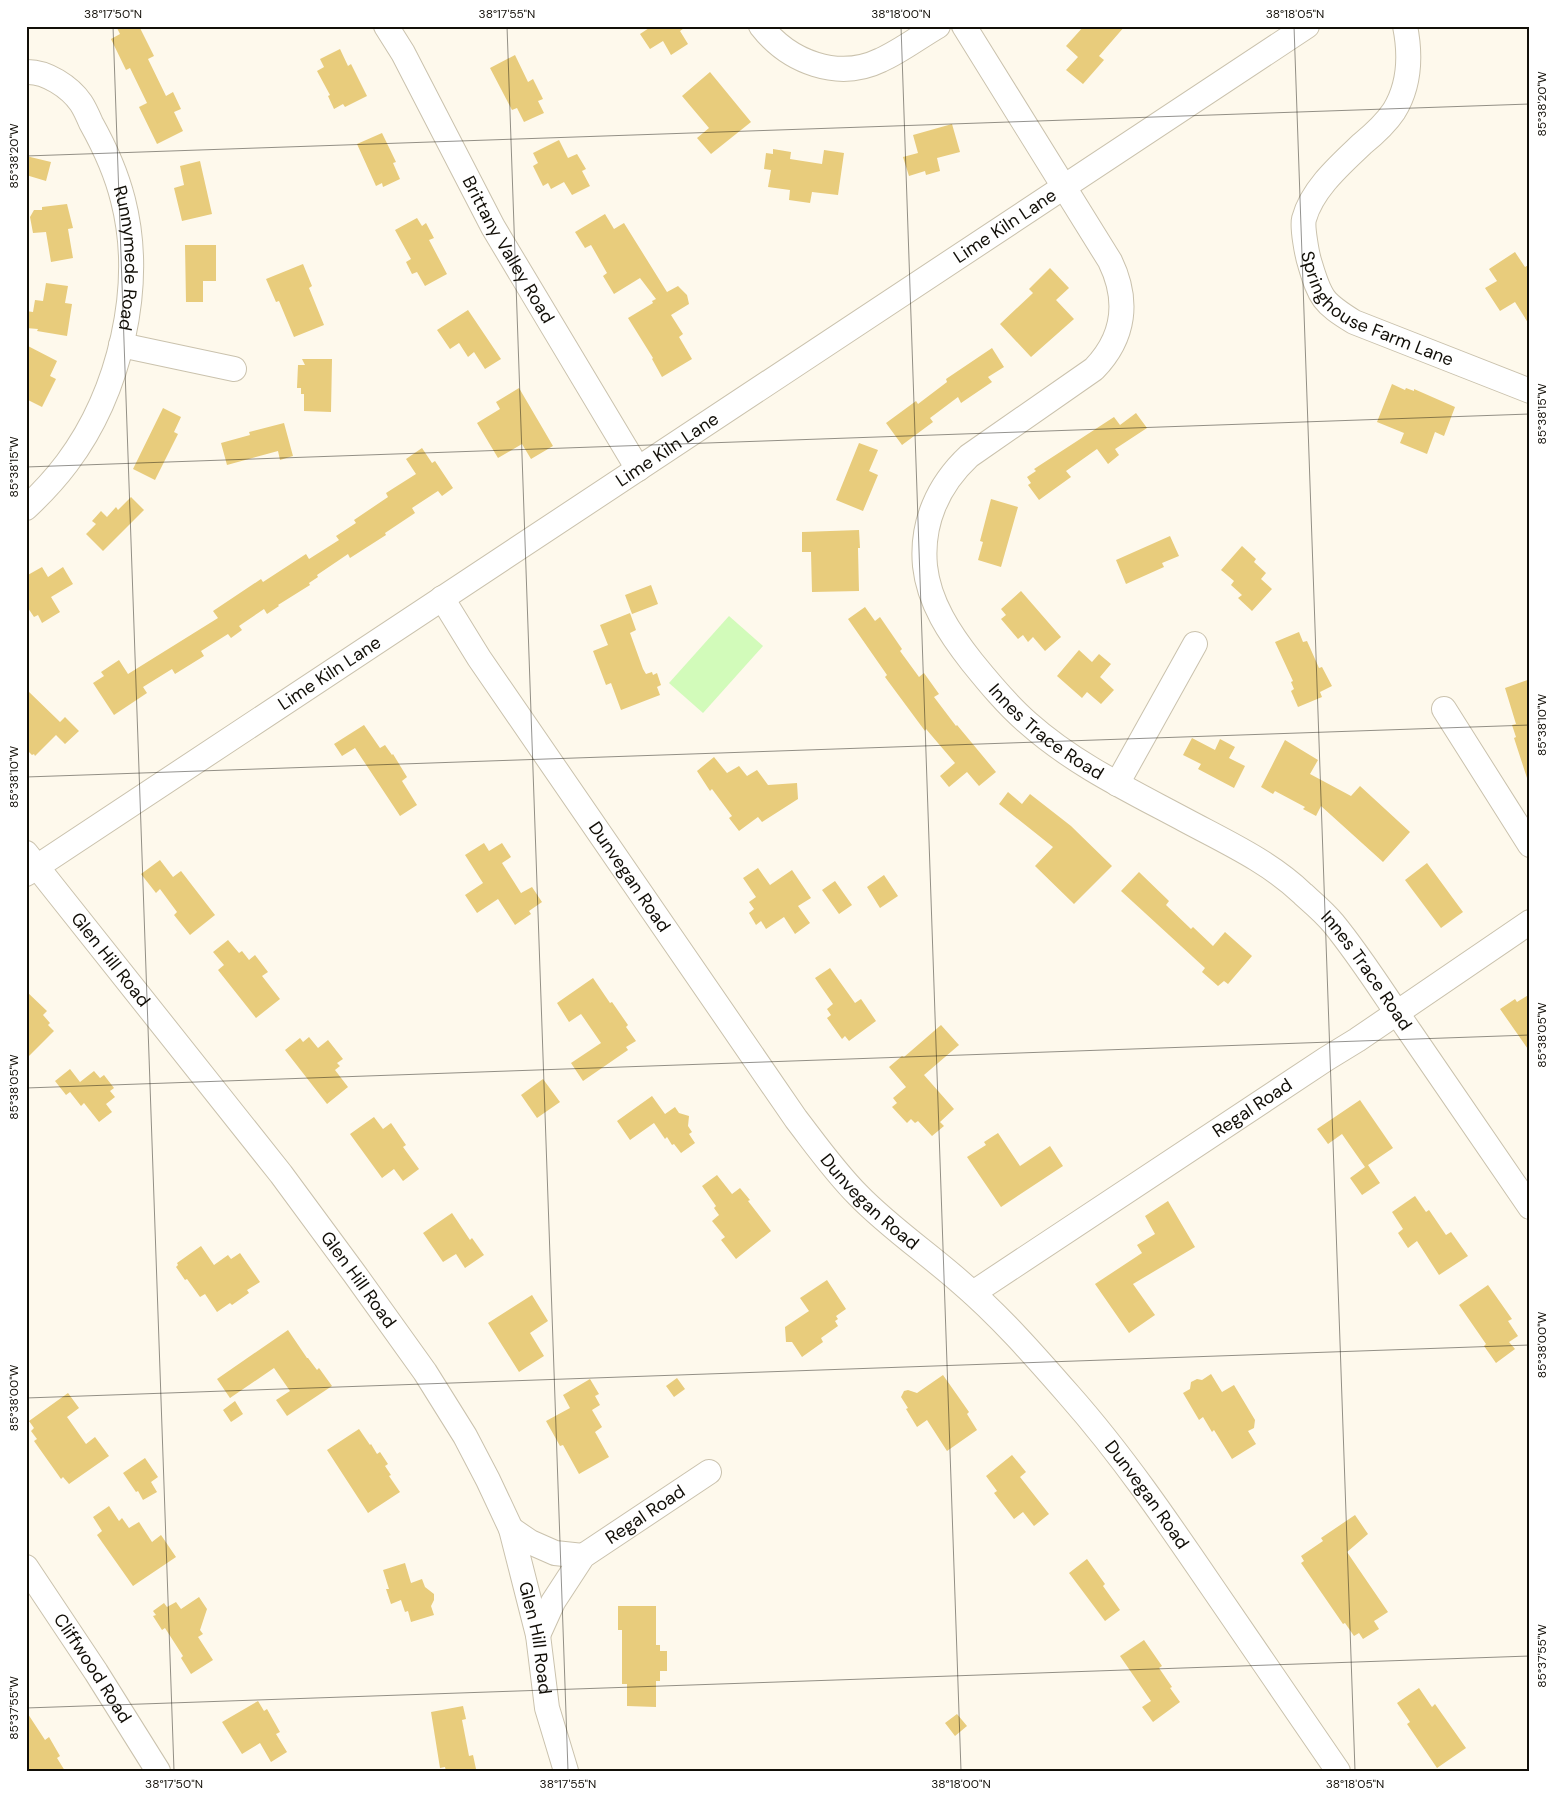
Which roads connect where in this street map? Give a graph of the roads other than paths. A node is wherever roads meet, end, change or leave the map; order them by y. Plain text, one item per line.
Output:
1 (386, 26) edge
2 (761, 26) edge
3 (938, 26) edge
4 (964, 26) edge
5 (1307, 26) edge
6 (1405, 26) edge
7 (32, 73) edge
8 (1064, 188) junction
9 (121, 345) junction
10 (234, 369) dead end
11 (1530, 391) edge
12 (638, 469) junction
13 (26, 508) edge
14 (442, 598) junction
15 (1195, 644) dead end
16 (1444, 710) dead end
17 (1117, 784) junction
18 (1530, 845) edge
19 (30, 864) edge
20 (1530, 922) edge
21 (1397, 1013) junction
22 (1530, 1207) edge
23 (973, 1293) junction
24 (709, 1472) dead end
25 (511, 1529) junction
26 (583, 1556) junction
27 (26, 1568) edge
28 (538, 1635) junction
29 (158, 1771) edge
30 (566, 1771) edge
31 (1338, 1771) edge

1 - 12 street, Brittany Valley Road
2 - 3 street
4 - 8 street, Innes Trace Road
5 - 8 street, Lime Kiln Lane
6 - 11 street, Springhouse Farm Lane
7 - 9 street, Runnymede Road
8 - 12 street, Lime Kiln Lane
8 - 17 street, Innes Trace Road
9 - 10 street
9 - 13 street, Runnymede Road
12 - 14 street, Lime Kiln Lane
14 - 19 street, Lime Kiln Lane
14 - 23 street, Dunvegan Road
15 - 17 street
16 - 18 street
17 - 21 street, Innes Trace Road
19 - 25 street, Glen Hill Road
20 - 21 street, Regal Road
21 - 22 street, Innes Trace Road
21 - 23 street, Regal Road
23 - 31 street, Dunvegan Road
24 - 26 street, Regal Road
25 - 26 street
25 - 28 street, Glen Hill Road
26 - 28 street, Regal Road
27 - 29 street, Cliffwood Road
28 - 30 street, Glen Hill Road

